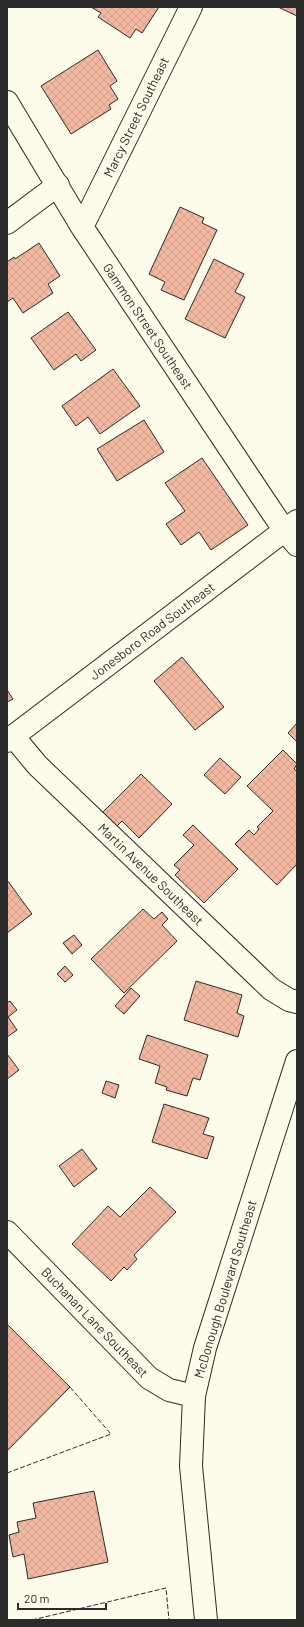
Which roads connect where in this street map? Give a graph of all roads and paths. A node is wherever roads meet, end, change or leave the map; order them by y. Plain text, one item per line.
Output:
1 (191, 7) edge
2 (7, 102) edge
3 (58, 185) junction
4 (7, 223) edge
5 (82, 227) junction
6 (293, 532) edge
7 (10, 738) edge
8 (297, 1002) edge
9 (297, 1061) edge
10 (7, 1232) edge
11 (194, 1396) junction
12 (206, 1620) edge

1 - 5 street, Marcy Street Southeast
2 - 3 street, Gammon Street Southeast
3 - 4 street
3 - 5 street, Gammon Street Southeast
5 - 6 street, Gammon Street Southeast
6 - 7 street, Jonesboro Road Southeast
7 - 8 street, Martin Avenue Southeast
9 - 11 street, McDonough Boulevard Southeast
10 - 11 street, Buchanan Lane Southeast
11 - 12 street, McDonough Boulevard Southeast

